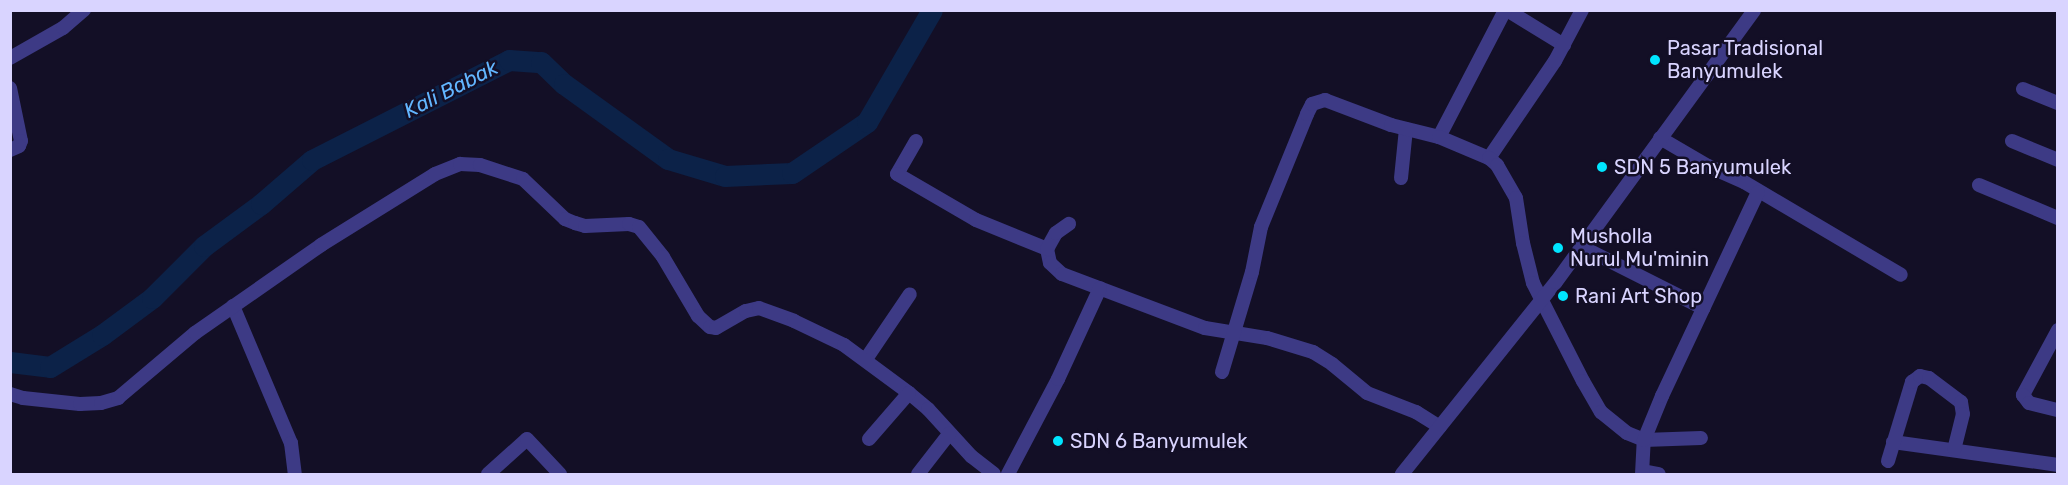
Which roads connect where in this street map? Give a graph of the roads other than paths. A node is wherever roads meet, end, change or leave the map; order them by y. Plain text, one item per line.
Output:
1 (84, 10) edge
2 (1506, 10) edge
3 (1582, 10) edge
4 (1754, 10) edge
5 (1564, 45) junction
6 (10, 58) edge
7 (10, 88) edge
8 (2023, 89) dead end
9 (2058, 103) edge
10 (1406, 129) junction
11 (1439, 137) junction
12 (1660, 138) junction
13 (916, 141) dead end
14 (2012, 141) dead end
15 (10, 150) edge
16 (1489, 158) junction
17 (2058, 160) edge
18 (1401, 178) dead end
19 (1979, 185) dead end
20 (1758, 192) junction
21 (2058, 218) edge
22 (1069, 224) dead end
23 (1582, 247) junction
24 (1047, 249) junction
25 (1901, 275) dead end
26 (1100, 288) junction
27 (910, 294) dead end
28 (1541, 300) junction
29 (233, 306) junction
30 (1702, 308) junction
31 (2058, 330) edge
32 (1235, 332) junction
33 (2043, 356) junction
34 (2058, 357) edge
35 (866, 359) junction
36 (1222, 372) dead end
37 (909, 393) junction
38 (10, 394) edge
39 (2058, 410) edge
40 (1440, 427) junction
41 (949, 434) junction
42 (1701, 438) dead end
43 (869, 439) dead end
44 (1644, 440) junction
45 (1893, 442) junction
46 (1954, 449) junction
47 (1888, 461) dead end
48 (2058, 465) edge
49 (1643, 473) edge
50 (295, 474) edge
51 (488, 474) edge
52 (560, 474) edge
53 (918, 474) edge
54 (994, 474) edge
55 (1008, 474) edge
56 (1404, 474) edge
57 (1659, 474) edge

1 - 6 street
2 - 5 street
2 - 11 street
3 - 5 street
4 - 12 street
5 - 16 street
7 - 15 street
8 - 9 street
10 - 11 street
10 - 18 street
10 - 32 street
11 - 16 street
12 - 20 street
12 - 23 street
13 - 24 street
14 - 17 street
16 - 28 street
19 - 21 street
20 - 25 street
20 - 30 street
22 - 24 street
23 - 28 street
23 - 30 street
24 - 26 street
26 - 32 street
26 - 55 street
27 - 35 street
28 - 40 street
28 - 44 street
29 - 35 street
29 - 38 street
29 - 50 street
30 - 44 street
31 - 33 street
32 - 36 street
32 - 40 street
33 - 34 street
33 - 39 street
35 - 37 street
37 - 41 street
37 - 43 street
40 - 56 street
41 - 53 street
41 - 54 street
42 - 44 street
44 - 49 street
45 - 46 street
45 - 46 street
45 - 47 street
46 - 48 street
49 - 57 street
51 - 52 street

